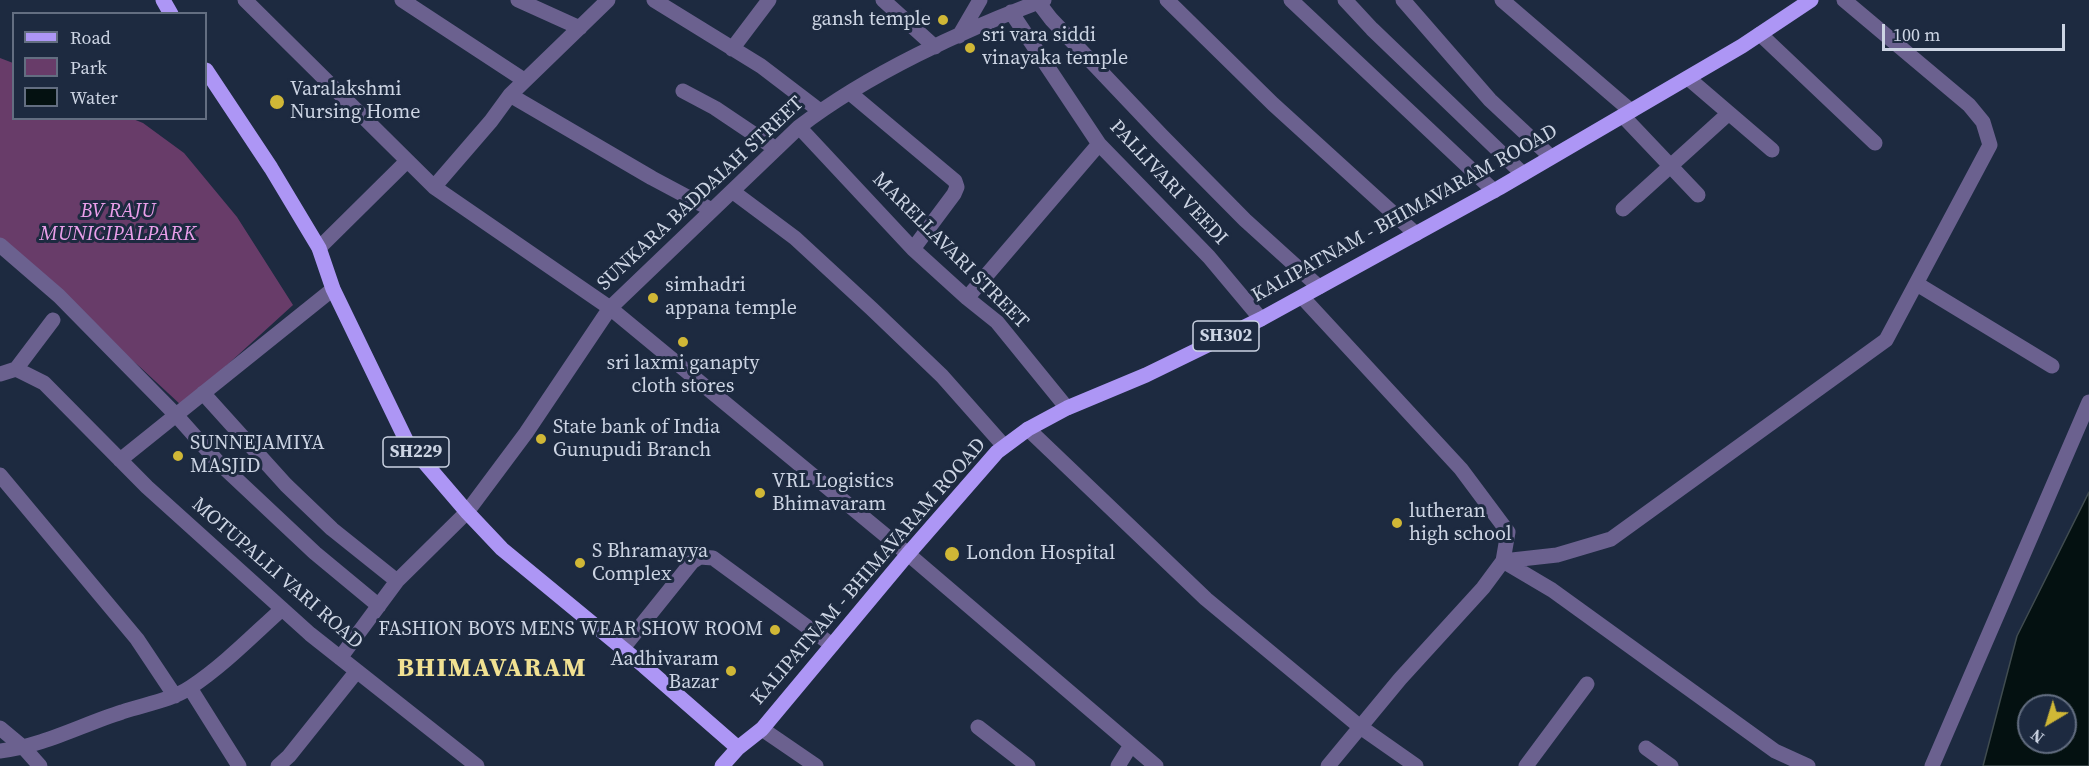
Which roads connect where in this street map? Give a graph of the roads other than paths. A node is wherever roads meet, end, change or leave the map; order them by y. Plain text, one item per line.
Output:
1 (245, 0) edge
2 (402, 0) edge
3 (518, 0) edge
4 (608, 0) edge
5 (654, 0) edge
6 (769, 0) edge
7 (884, 0) edge
8 (980, 0) edge
9 (1167, 0) edge
10 (1291, 0) edge
11 (1345, 0) edge
12 (1403, 0) edge
13 (1502, 0) edge
14 (1811, 0) edge
15 (1844, 0) edge
16 (1041, 1) edge
17 (1011, 12) junction
18 (580, 28) junction
19 (1760, 34) junction
20 (959, 36) junction
21 (935, 47) junction
22 (732, 49) junction
23 (207, 72) edge
24 (1688, 78) junction
25 (524, 80) junction
26 (683, 91) dead end
27 (850, 93) junction
28 (510, 95) junction
29 (820, 111) junction
30 (1627, 113) junction
31 (1729, 113) junction
32 (799, 127) junction
33 (1875, 143) dead end
34 (1099, 144) junction
35 (776, 149) junction
36 (1772, 150) dead end
37 (1551, 157) junction
38 (406, 162) junction
39 (1670, 166) junction
40 (1523, 174) junction
41 (434, 188) junction
42 (732, 191) junction
43 (1494, 191) junction
44 (1698, 195) dead end
45 (1623, 209) dead end
46 (712, 210) junction
47 (1416, 234) junction
48 (0, 245) edge
49 (319, 248) junction
50 (913, 249) junction
51 (1917, 284) junction
52 (1319, 287) junction
53 (333, 289) junction
54 (1302, 297) junction
55 (968, 298) junction
56 (610, 308) junction
57 (1262, 319) junction
58 (53, 320) dead end
59 (2052, 366) dead end
60 (16, 369) junction
61 (0, 374) edge
62 (203, 393) junction
63 (2089, 402) edge
64 (1067, 408) junction
65 (176, 415) junction
66 (1028, 429) junction
67 (1004, 446) junction
68 (120, 460) junction
69 (0, 475) edge
70 (467, 512) junction
71 (909, 554) junction
72 (1503, 561) junction
73 (397, 581) junction
74 (379, 606) junction
75 (281, 610) junction
76 (832, 645) junction
77 (623, 648) junction
78 (340, 658) junction
79 (357, 671) junction
80 (1587, 684) dead end
81 (190, 688) junction
82 (175, 696) junction
83 (1359, 726) junction
84 (978, 727) dead end
85 (0, 728) edge
86 (762, 729) junction
87 (1131, 745) junction
88 (24, 748) junction
89 (738, 748) junction
90 (1646, 748) dead end
91 (0, 751) edge
92 (40, 766) edge
93 (239, 766) edge
94 (278, 766) edge
95 (477, 766) edge
96 (722, 766) edge
97 (816, 766) edge
98 (1028, 766) edge
99 (1118, 766) edge
100 (1156, 766) edge
101 (1328, 766) edge
102 (1416, 766) edge
103 (1526, 766) edge
104 (1671, 766) edge
105 (1808, 766) edge
106 (1932, 766) edge

1 - 38 street
2 - 25 street
3 - 18 street
4 - 18 street
5 - 22 street
6 - 22 street
7 - 21 street
8 - 20 street
9 - 47 street
10 - 43 street
11 - 40 street
12 - 37 street
13 - 30 street
14 - 19 main road, KALIPATNAM - BHIMAVARAM ROOAD / SH302
15 - 51 street
16 - 17 street, SUNKARA BADDAIAH STREET
16 - 52 street
17 - 20 street, SUNKARA BADDAIAH STREET
17 - 34 street, PALLIVARI VEEDI
18 - 25 street
19 - 24 main road, KALIPATNAM - BHIMAVARAM ROOAD / SH302
19 - 33 street
20 - 21 street, SUNKARA BADDAIAH STREET
21 - 27 street, SUNKARA BADDAIAH STREET
22 - 29 street
23 - 49 main road, SH229
24 - 30 main road, KALIPATNAM - BHIMAVARAM ROOAD / SH302
24 - 31 street
25 - 28 street
26 - 35 street
27 - 29 street, SUNKARA BADDAIAH STREET
27 - 50 street
28 - 41 street
28 - 46 street
29 - 32 street, SUNKARA BADDAIAH STREET
30 - 37 main road, KALIPATNAM - BHIMAVARAM ROOAD / SH302
30 - 39 street
31 - 36 street
31 - 39 street
32 - 35 street, SUNKARA BADDAIAH STREET
32 - 50 street, MARELLAVARI STREET
34 - 55 street
34 - 57 street, PALLIVARI VEEDI
35 - 42 street, SUNKARA BADDAIAH STREET
37 - 40 main road, KALIPATNAM - BHIMAVARAM ROOAD / SH302
38 - 41 street
38 - 49 street
39 - 44 street
39 - 45 street
40 - 43 main road, KALIPATNAM - BHIMAVARAM ROOAD / SH302
41 - 56 street
42 - 46 street, SUNKARA BADDAIAH STREET
42 - 67 street
43 - 47 main road, KALIPATNAM - BHIMAVARAM ROOAD / SH302
46 - 56 street, SUNKARA BADDAIAH STREET
47 - 52 main road, KALIPATNAM - BHIMAVARAM ROOAD / SH302
48 - 65 street
49 - 53 main road, SH229
50 - 55 street, MARELLAVARI STREET
51 - 59 street
51 - 72 street
52 - 54 main road, KALIPATNAM - BHIMAVARAM ROOAD / SH302
53 - 62 street
53 - 70 main road, SH229
54 - 57 main road, KALIPATNAM - BHIMAVARAM ROOAD / SH302
54 - 72 street
55 - 64 street, MARELLAVARI STREET
56 - 70 street, SUNKARA BADDAIAH STREET
56 - 71 street
57 - 64 main road, KALIPATNAM - BHIMAVARAM ROOAD / SH302
58 - 60 street
60 - 61 street
60 - 68 street, MOTUPALLI VARI ROAD
62 - 65 street
62 - 73 street
63 - 106 street
64 - 66 main road, KALIPATNAM - BHIMAVARAM ROOAD / SH302
65 - 68 street
65 - 74 street
66 - 67 main road, KALIPATNAM - BHIMAVARAM ROOAD / SH302
66 - 83 street
67 - 71 main road, KALIPATNAM - BHIMAVARAM ROOAD / SH302
68 - 75 street, MOTUPALLI VARI ROAD
69 - 82 street
70 - 73 street, SUNKARA BADDAIAH STREET
70 - 77 main road, SH229
71 - 76 main road, KALIPATNAM - BHIMAVARAM ROOAD / SH302
71 - 87 street
72 - 83 street
72 - 105 street
73 - 74 street, SUNKARA BADDAIAH STREET
74 - 78 street, SUNKARA BADDAIAH STREET
75 - 78 street, MOTUPALLI VARI ROAD
75 - 81 street
76 - 77 street
76 - 86 main road, KALIPATNAM - BHIMAVARAM ROOAD / SH302
77 - 89 main road, SH229
78 - 79 street, MOTUPALLI VARI ROAD
79 - 94 street
79 - 95 street, MOTUPALLI VARI ROAD
80 - 103 street
81 - 82 street
81 - 93 street
82 - 88 street
83 - 101 street
83 - 102 street
84 - 98 street
85 - 88 street
86 - 89 main road, KALIPATNAM - BHIMAVARAM ROOAD / SH302
86 - 97 street
87 - 99 street
87 - 100 street
88 - 91 street
88 - 92 street
89 - 96 main road, KALIPATNAM - BHIMAVARAM ROOAD / SH302
90 - 104 street

